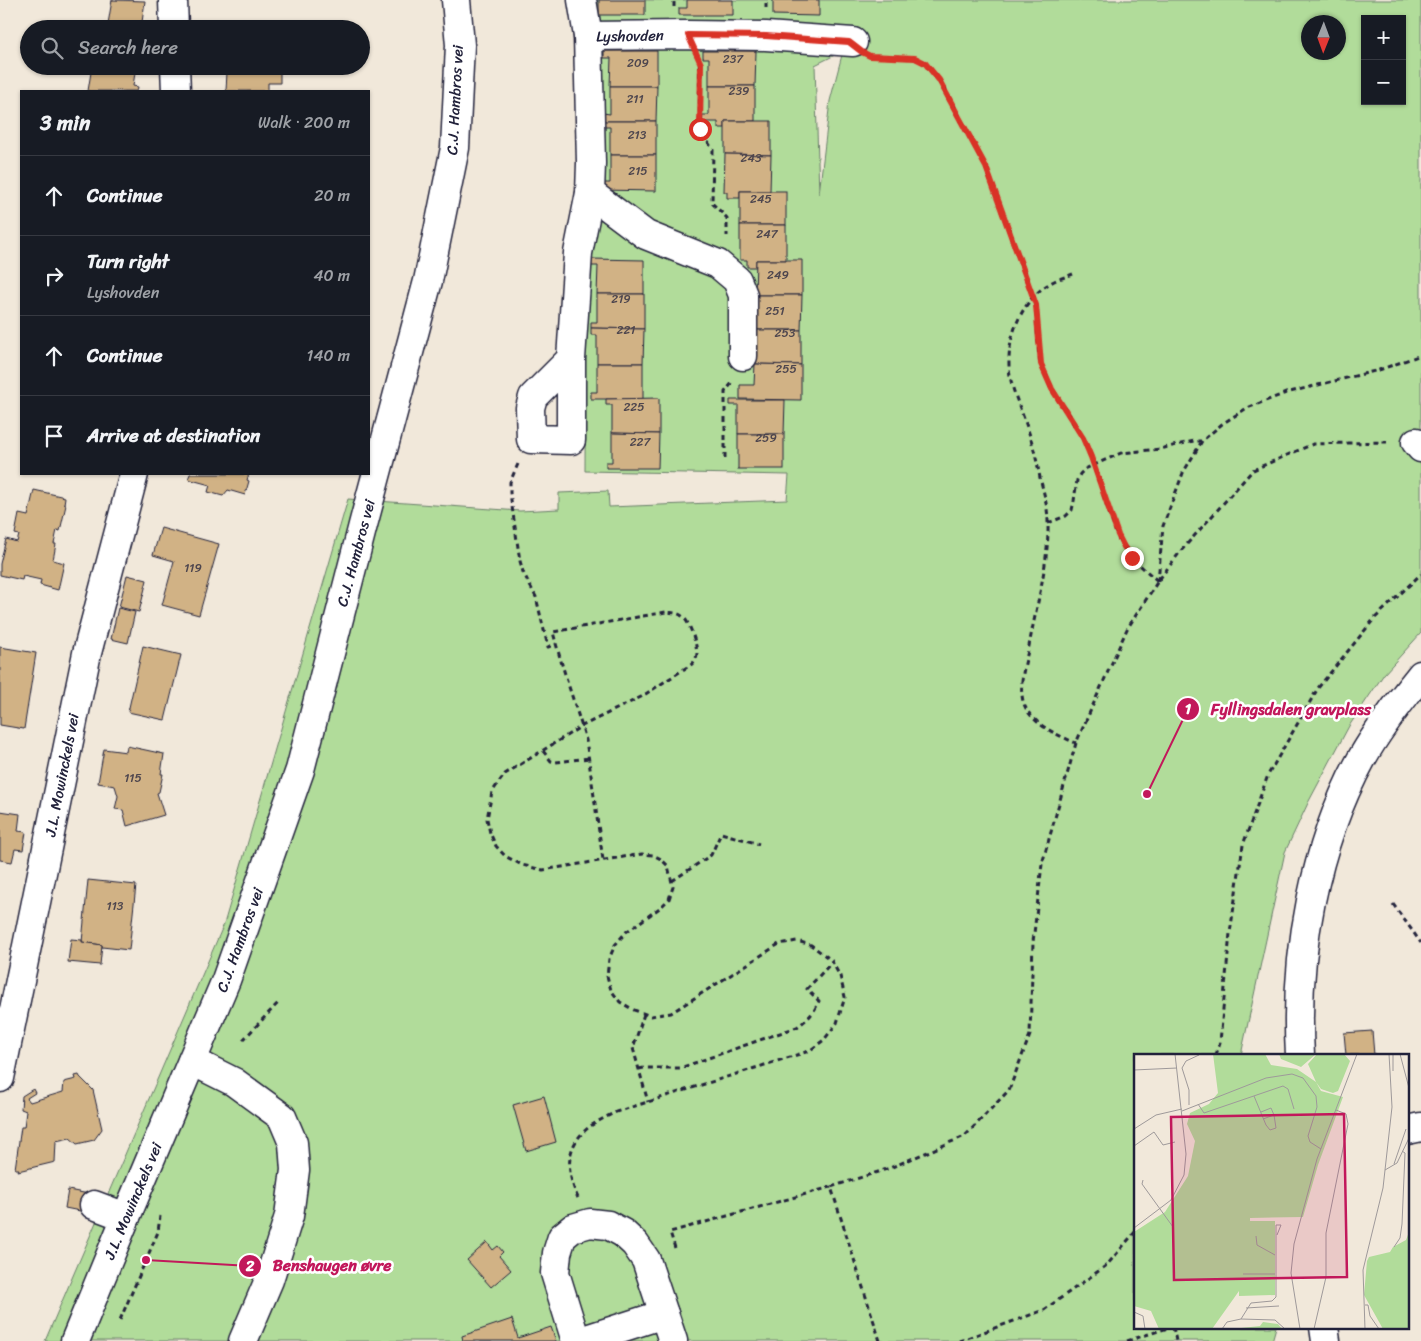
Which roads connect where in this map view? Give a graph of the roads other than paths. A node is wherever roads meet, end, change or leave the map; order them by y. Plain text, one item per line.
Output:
1 (174, 0) edge
2 (456, 0) edge
3 (582, 0) edge
4 (174, 20) edge
5 (588, 36) junction
6 (851, 42) road end
7 (175, 75) edge
8 (176, 90) edge
9 (590, 193) junction
10 (743, 356) road end
11 (571, 358) junction
12 (134, 475) edge
13 (1421, 674) edge
14 (1300, 1054) edge
15 (192, 1061) junction
16 (0, 1078) edge
17 (1421, 1127) edge
18 (1408, 1130) edge
19 (94, 1205) dead end
20 (126, 1217) junction
21 (664, 1314) junction
22 (1324, 1328) edge
23 (75, 1341) edge
24 (243, 1341) edge
25 (576, 1341) edge
26 (580, 1341) edge
27 (673, 1341) edge
28 (1326, 1341) edge

1 - 4 main road
2 - 15 main road, C.J. Hambros vei
3 - 5 main road, Lyshovden
5 - 6 main road, Lyshovden
5 - 9 main road, Lyshovden
7 - 8 main road
9 - 10 main road
9 - 11 main road, Lyshovden
11 - 11 main road, Lyshovden
12 - 16 main road, J.L. Mowinckels vei
13 - 14 main road
15 - 20 main road, J.L. Mowinckels vei
15 - 24 main road
17 - 18 main road
19 - 20 main road
20 - 23 main road, J.L. Mowinckels vei
21 - 25 main road
21 - 26 main road
21 - 27 main road
22 - 28 main road

